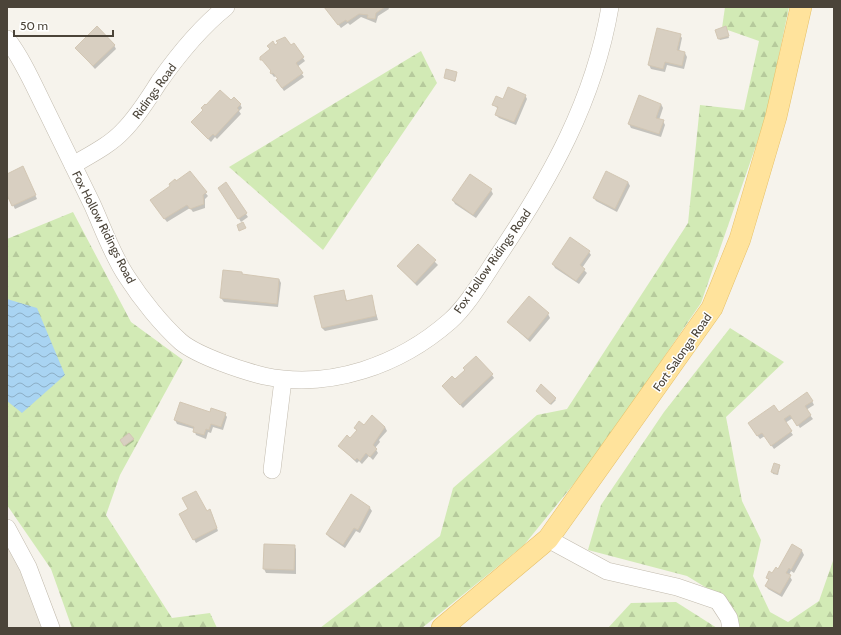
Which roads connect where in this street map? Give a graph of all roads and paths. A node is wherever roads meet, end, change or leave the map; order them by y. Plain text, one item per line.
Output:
1 (226, 7) edge
2 (610, 7) edge
3 (801, 7) edge
4 (7, 40) edge
5 (73, 165) junction
6 (283, 380) junction
7 (272, 470) dead end
8 (7, 528) edge
9 (548, 539) junction
10 (51, 628) edge
11 (442, 628) edge
12 (731, 628) edge

1 - 5 street, Ridings Road
2 - 6 street, Fox Hollow Ridings Road
3 - 9 main road, Fort Salonga Road
4 - 5 street, Fox Hollow Ridings Road
5 - 6 street, Fox Hollow Ridings Road
6 - 7 street
8 - 10 street
9 - 11 main road, Fort Salonga Road
9 - 12 street

